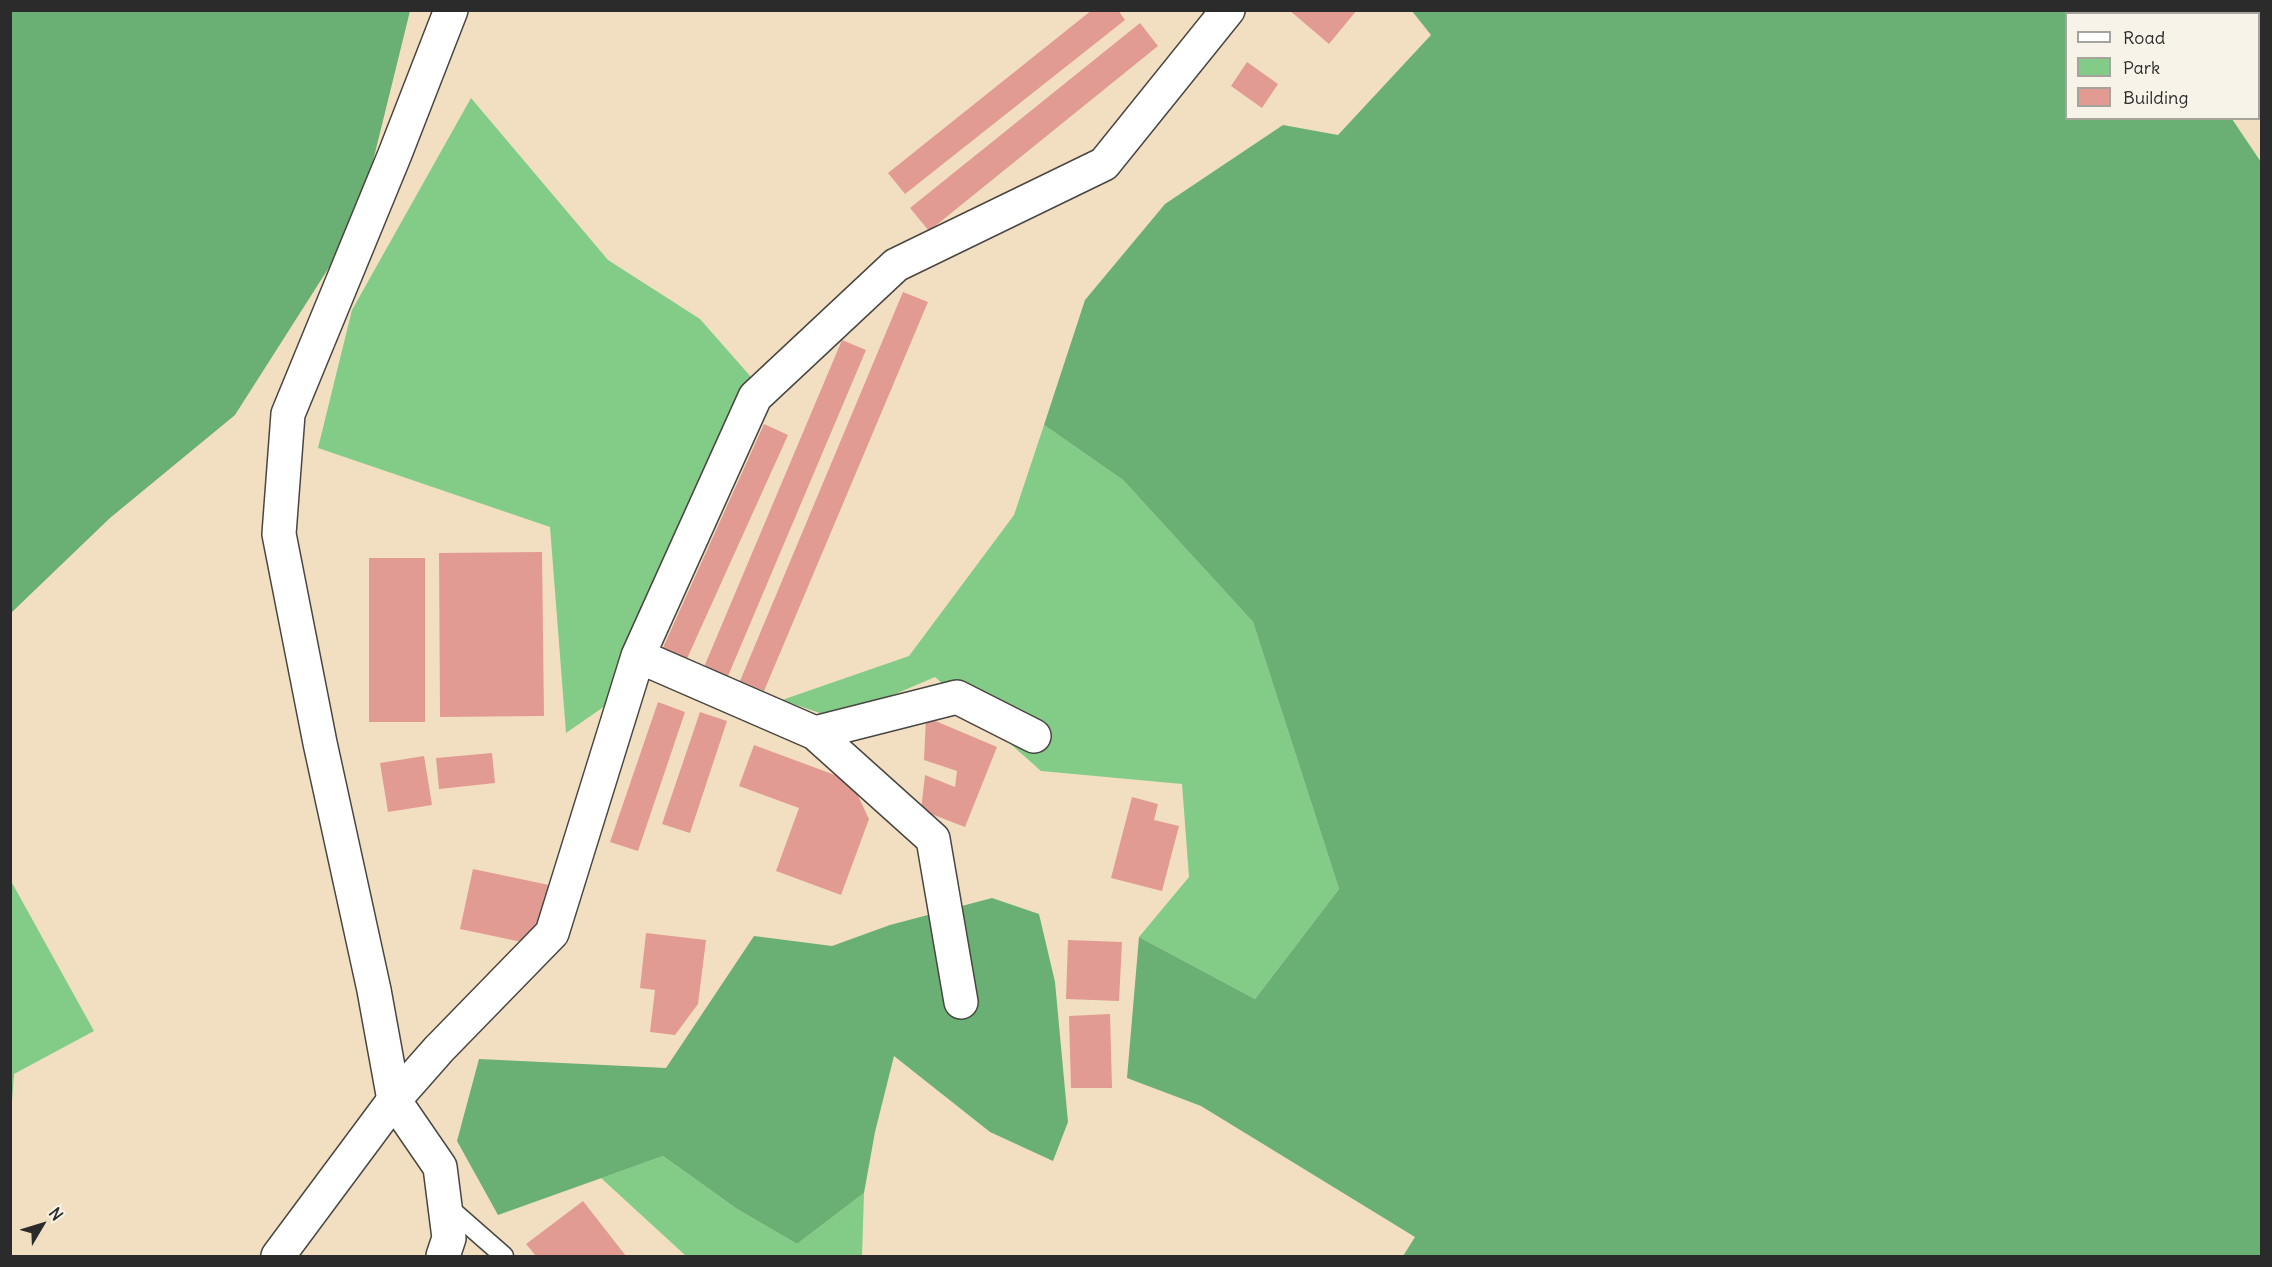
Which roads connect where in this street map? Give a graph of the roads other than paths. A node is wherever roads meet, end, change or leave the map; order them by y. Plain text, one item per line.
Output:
1 (451, 10) edge
2 (1228, 10) edge
3 (638, 656) junction
4 (815, 733) junction
5 (1034, 736) dead end
6 (961, 1002) dead end
7 (394, 1100) junction
8 (445, 1205) junction
9 (278, 1257) edge
10 (443, 1257) edge
11 (504, 1257) edge

1 - 7 street
2 - 3 street
3 - 4 street
3 - 7 street
4 - 5 street
4 - 6 street
7 - 8 street
7 - 9 street
8 - 10 street
8 - 11 lane

